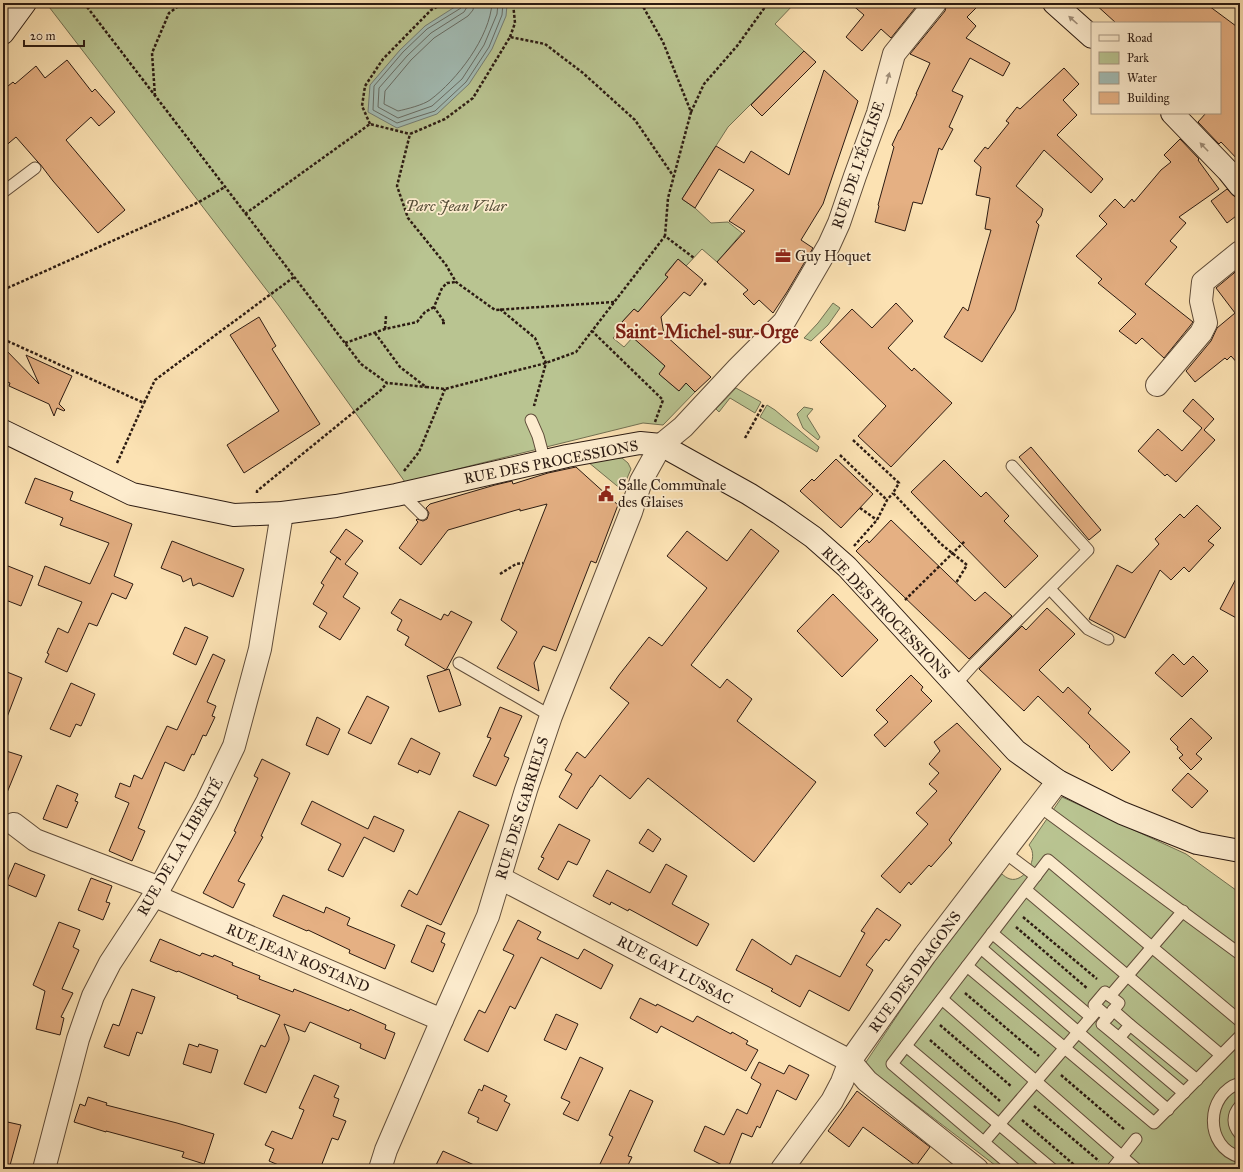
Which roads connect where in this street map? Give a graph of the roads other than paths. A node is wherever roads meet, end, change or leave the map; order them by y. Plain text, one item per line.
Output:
1 (25, 3) edge
2 (935, 3) edge
3 (1054, 3) edge
4 (3, 33) edge
5 (1091, 37) edge
6 (1173, 114) edge
7 (34, 168) dead end
8 (1236, 174) edge
9 (3, 192) edge
10 (1240, 252) edge
11 (1157, 385) dead end
12 (531, 420) road end
13 (3, 431) edge
14 (654, 444) junction
15 (545, 462) junction
16 (1012, 466) dead end
17 (399, 494) junction
18 (282, 513) junction
19 (422, 514) dead end
20 (1050, 589) junction
21 (1108, 639) dead end
22 (459, 663) dead end
23 (955, 685) junction
24 (551, 716) junction
25 (1058, 781) junction
26 (1039, 806) junction
27 (14, 824) dead end
28 (1240, 851) edge
29 (1004, 852) junction
30 (1036, 876) junction
31 (500, 878) junction
32 (1026, 890) junction
33 (158, 892) junction
34 (1183, 911) junction
35 (992, 933) junction
36 (1152, 947) junction
37 (980, 948) junction
38 (1240, 954) edge
39 (967, 966) junction
40 (1128, 976) junction
41 (942, 999) junction
42 (1100, 1005) junction
43 (1110, 1014) junction
44 (442, 1020) junction
45 (1240, 1021) edge
46 (1130, 1025) junction
47 (1079, 1032) junction
48 (1240, 1036) edge
49 (1119, 1038) junction
50 (906, 1046) junction
51 (1065, 1048) junction
52 (1221, 1055) junction
53 (850, 1061) junction
54 (1197, 1080) junction
55 (1036, 1082) junction
56 (1240, 1083) edge
57 (1184, 1093) junction
58 (1240, 1106) edge
59 (1168, 1110) junction
60 (999, 1124) junction
61 (1240, 1134) edge
62 (1136, 1139) road end
63 (984, 1142) junction
64 (1122, 1156) junction
65 (1240, 1157) edge
66 (44, 1169) edge
67 (380, 1169) edge
68 (782, 1169) edge
69 (977, 1169) edge
70 (1015, 1169) edge
71 (1052, 1169) edge
72 (1112, 1169) edge
73 (1136, 1169) edge

1 - 4 street
14 -> 2 street, RUE DE L'ÉGLISE
5 -> 3 street
8 -> 6 street
7 - 9 lane
10 - 11 street
12 - 15 lane
13 - 18 street, RUE DES PROCESSIONS
14 - 15 street, RUE DES PROCESSIONS
14 - 23 street, RUE DES PROCESSIONS
14 - 24 street, RUE DES GABRIELS
15 - 17 street, RUE DES PROCESSIONS
16 - 20 lane
17 - 18 street, RUE DES PROCESSIONS
17 - 19 lane
18 - 33 street, RUE DE LA LIBERTÉ
20 - 21 lane
20 - 23 lane
22 - 24 lane
23 - 25 street, RUE DES PROCESSIONS
24 - 31 street, RUE DES GABRIELS
25 - 26 street, RUE DES DRAGONS
25 - 28 street, RUE DES PROCESSIONS
26 - 29 street, RUE DES DRAGONS
26 - 34 lane
27 - 33 street, RUE JEAN ROSTAND
29 - 30 lane
29 - 53 street, RUE DES DRAGONS
30 - 32 lane
30 - 36 lane
31 - 44 street, RUE DES GABRIELS
31 - 53 street, RUE GAY LUSSAC
32 - 35 lane
32 - 40 lane
33 - 44 street, RUE JEAN ROSTAND
33 - 66 street, RUE DE LA LIBERTÉ
34 - 36 lane
34 - 38 lane
35 - 37 lane
35 - 42 lane
36 - 40 lane
36 - 45 lane
37 - 39 lane
37 - 47 lane
39 - 41 lane
39 - 51 lane
40 - 42 lane
40 - 52 lane
41 - 50 lane
41 - 55 lane
42 - 43 lane
42 - 43 lane
42 - 47 lane
43 - 46 lane
43 - 49 lane
44 - 67 street, RUE DES GABRIELS
46 - 49 lane
46 - 54 lane
47 - 51 lane
47 - 59 lane
48 - 52 lane
49 - 57 lane
50 - 60 lane
50 - 63 lane
51 - 55 lane
51 - 59 lane
52 - 54 lane
53 - 68 street, RUE DES DRAGONS
53 - 69 street
54 - 57 lane
55 - 60 lane
55 - 64 lane
56 - 65 lane
57 - 59 lane
58 - 61 lane
60 - 63 lane
60 - 71 lane
62 - 64 lane
63 - 70 lane
64 - 72 lane
64 - 73 lane

